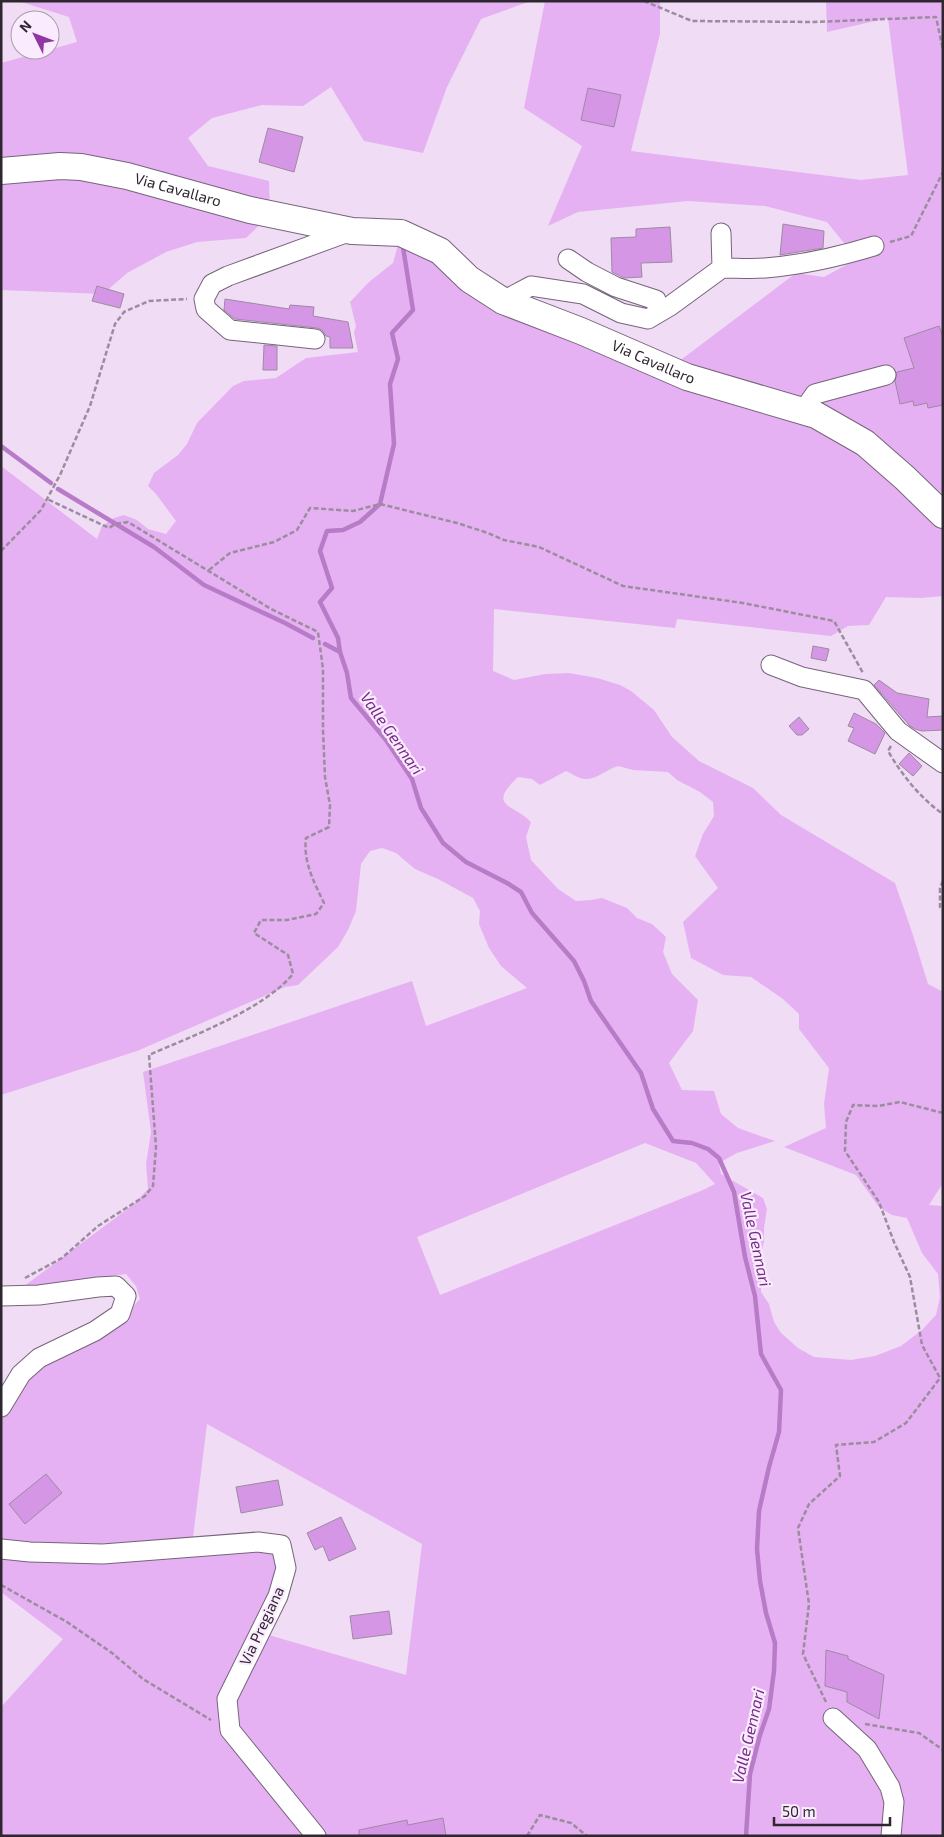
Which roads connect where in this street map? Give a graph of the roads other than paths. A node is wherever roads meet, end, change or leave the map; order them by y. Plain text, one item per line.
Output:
1 (1, 171) edge
2 (352, 231) junction
3 (721, 233) dead end
4 (874, 246) road end
5 (568, 259) dead end
6 (722, 268) junction
7 (503, 301) junction
8 (658, 313) junction
9 (316, 339) dead end
10 (886, 375) dead end
11 (804, 412) junction
12 (943, 516) edge
13 (771, 666) dead end
14 (943, 763) edge
15 (5, 1296) edge
16 (1, 1406) edge
17 (1, 1549) edge
18 (833, 1718) road end
19 (316, 1836) edge
20 (890, 1836) edge

1 - 2 street, Via Cavallaro
2 - 7 street, Via Cavallaro
2 - 9 street, Via Cavallaro
3 - 6 street
4 - 6 street
5 - 8 street
6 - 8 street
7 - 8 street
7 - 11 street, Via Cavallaro
10 - 11 street
11 - 12 street, Via Cavallaro
13 - 14 street
15 - 16 street
17 - 19 street, Via Pregiana
18 - 20 street

